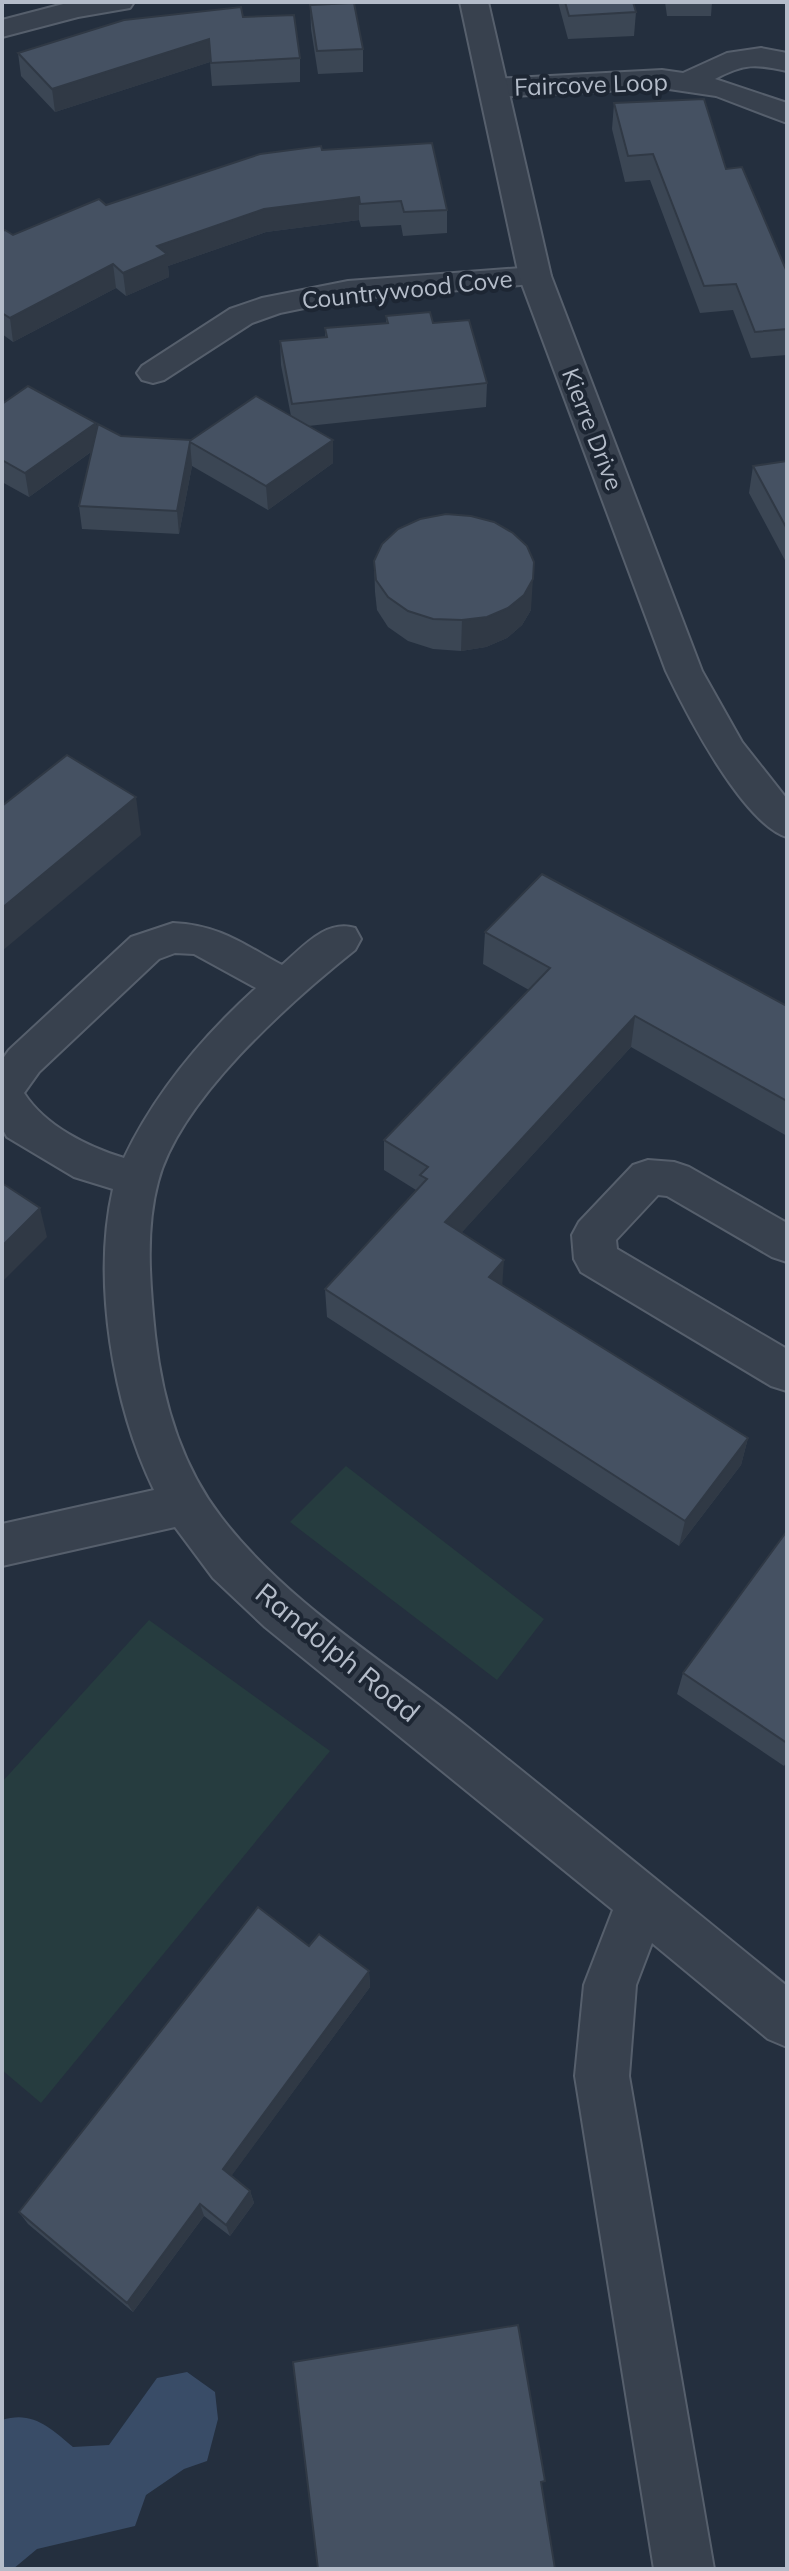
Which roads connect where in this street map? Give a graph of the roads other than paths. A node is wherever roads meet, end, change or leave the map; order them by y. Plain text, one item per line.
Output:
1 (120, 2) edge
2 (474, 2) edge
3 (2, 29) edge
4 (787, 63) edge
5 (689, 81) junction
6 (493, 88) junction
7 (787, 114) edge
8 (535, 276) junction
9 (153, 373) dead end
10 (787, 823) edge
11 (341, 939) dead end
12 (283, 984) junction
13 (137, 1179) junction
14 (787, 1244) edge
15 (787, 1372) edge
16 (184, 1504) junction
17 (2, 1545) edge
18 (642, 1901) junction
19 (787, 2020) edge
20 (684, 2569) edge

1 - 3 street
2 - 6 street, Kierre Drive
4 - 5 street, Faircove Loop
5 - 6 street, Faircove Loop
5 - 7 street, Faircove Loop
6 - 8 street, Kierre Drive
8 - 9 street, Countrywood Cove
8 - 10 street, Kierre Drive
11 - 12 street, Randolph Road
12 - 13 street, Randolph Road
12 - 13 street
13 - 16 street, Randolph Road
14 - 15 street
16 - 17 street
16 - 18 street, Randolph Road
18 - 19 street, Randolph Road
18 - 20 street

